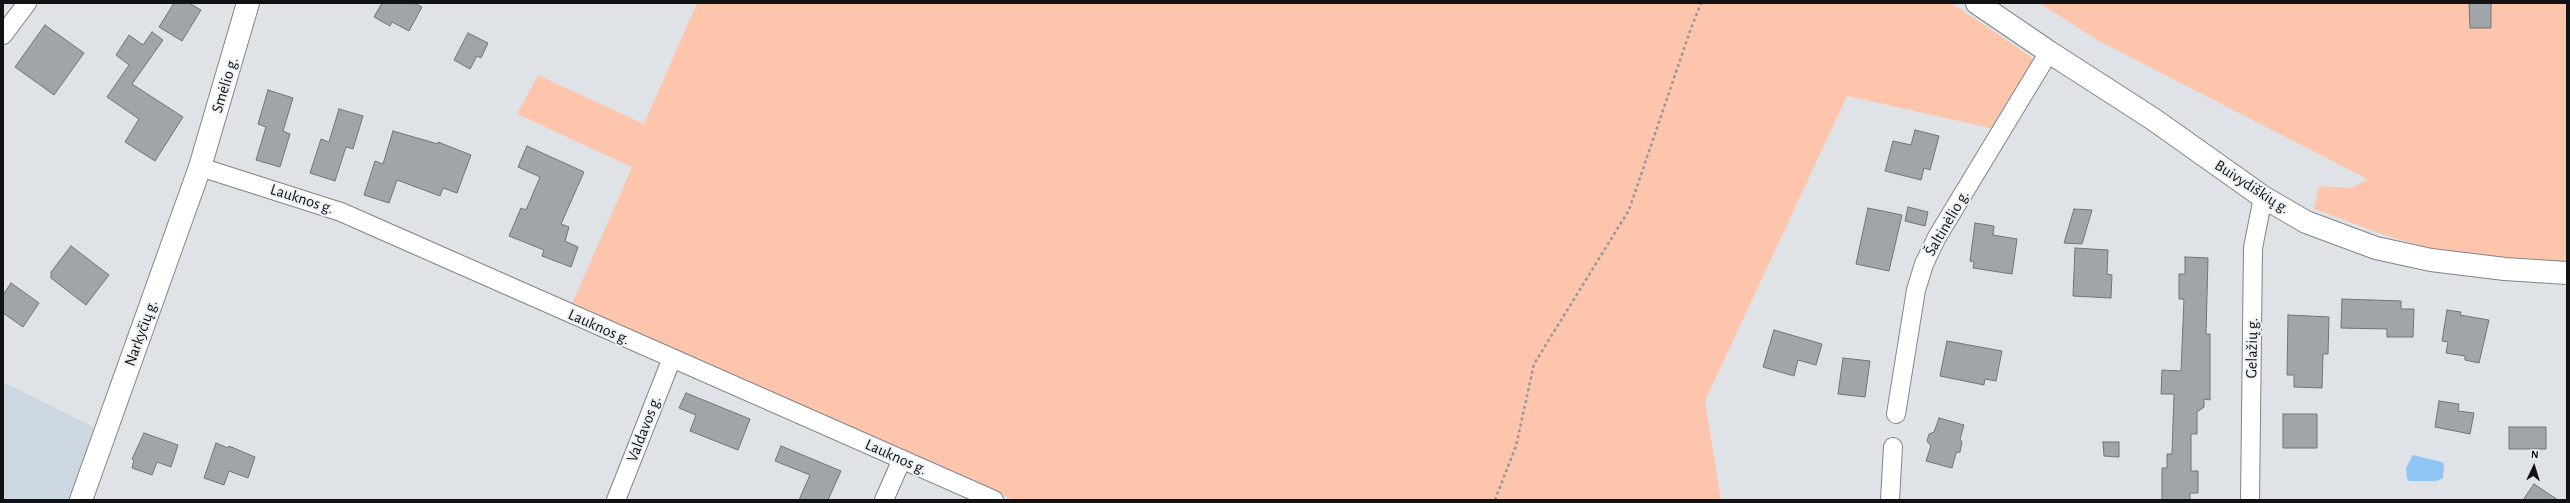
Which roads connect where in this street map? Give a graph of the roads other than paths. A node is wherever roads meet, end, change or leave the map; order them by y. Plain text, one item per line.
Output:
1 (27, 3) edge
2 (248, 3) edge
3 (1977, 3) edge
4 (3, 35) edge
5 (2048, 52) junction
6 (200, 167) junction
7 (2263, 196) junction
8 (2567, 273) edge
9 (672, 358) junction
10 (1896, 414) dead end
11 (1892, 447) dead end
12 (902, 459) junction
13 (81, 500) edge
14 (616, 500) edge
15 (884, 500) edge
16 (994, 500) edge
17 (1890, 500) edge
18 (2250, 500) edge

1 - 4 street
2 - 6 main road, Smėlio g.
3 - 5 main road, Buivydiškių g.
5 - 7 main road, Buivydiškių g.
5 - 10 street, Šaltinėlio g.
6 - 9 street, Lauknos g.
6 - 13 main road, Narkyčių g.
7 - 8 main road, Buivydiškių g.
7 - 18 street, Gelažių g.
9 - 12 street, Lauknos g.
9 - 14 street, Valdavos g.
11 - 17 street
12 - 15 street
12 - 16 street, Lauknos g.

